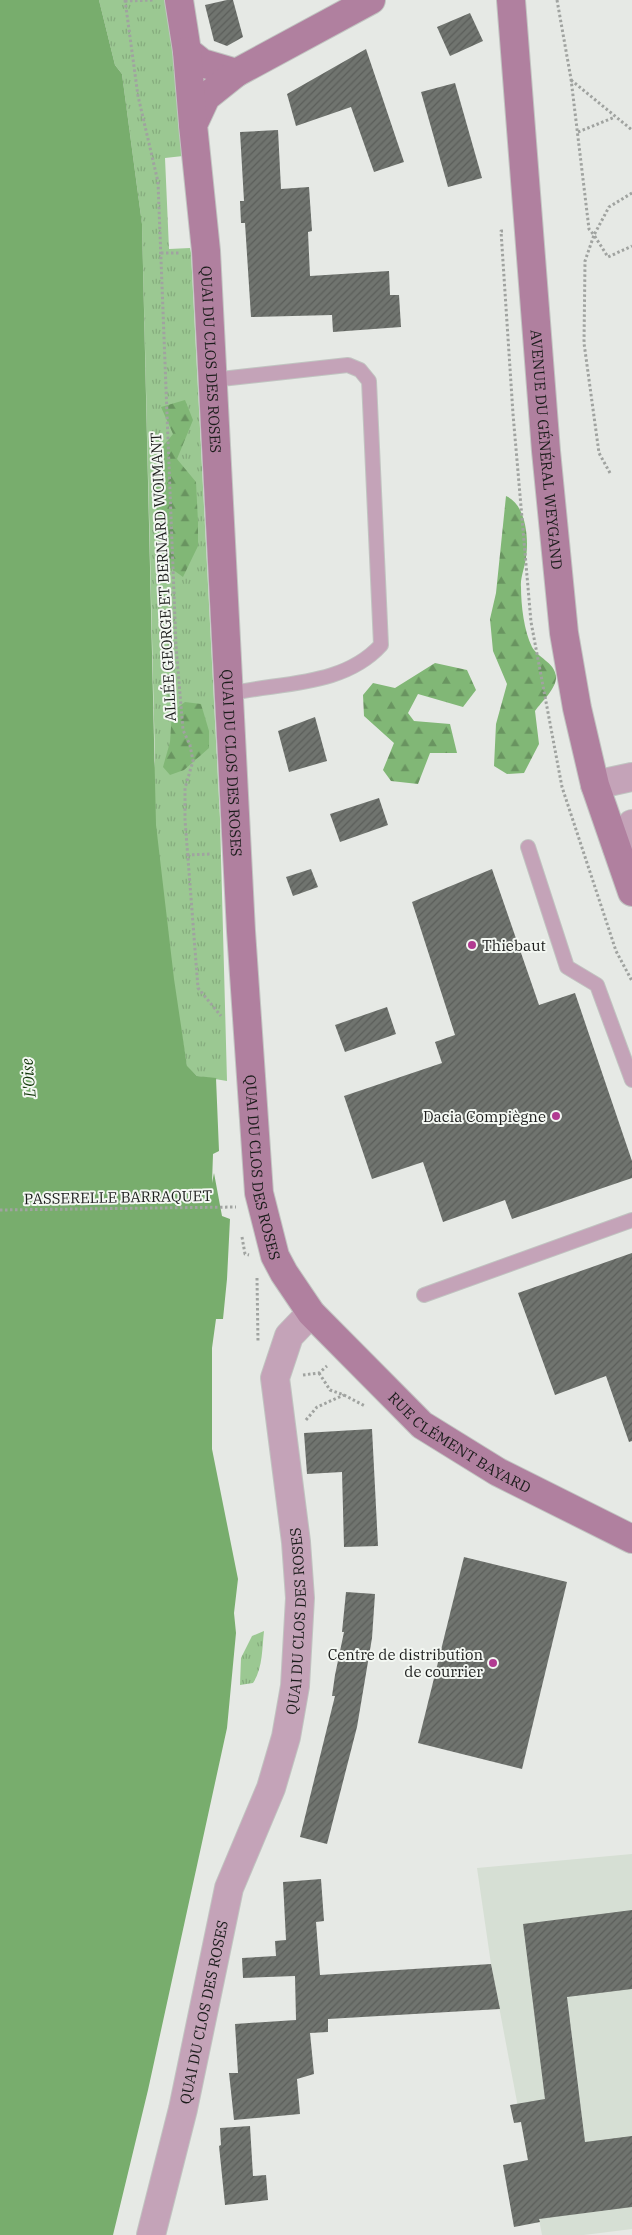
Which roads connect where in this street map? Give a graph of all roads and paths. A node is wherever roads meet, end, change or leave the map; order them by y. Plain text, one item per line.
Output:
1 (125, 0) edge
2 (156, 0) edge
3 (179, 0) edge
4 (371, 0) edge
5 (511, 0) edge
6 (557, 0) edge
7 (187, 51) junction
8 (236, 73) junction
9 (571, 79) junction
10 (615, 117) junction
11 (193, 125) junction
12 (632, 130) edge
13 (578, 132) junction
14 (632, 193) edge
15 (594, 235) junction
16 (632, 246) edge
17 (161, 253) junction
18 (181, 253) dead end
19 (212, 380) junction
20 (610, 473) dead end
21 (228, 694) junction
22 (632, 777) edge
23 (596, 785) junction
24 (632, 824) edge
25 (528, 847) dead end
26 (617, 848) junction
27 (214, 854) dead end
28 (187, 855) junction
29 (632, 892) edge
30 (223, 1022) dead end
31 (632, 1080) edge
32 (236, 1206) dead end
33 (0, 1210) edge
34 (632, 1220) edge
35 (250, 1246) dead end
36 (253, 1255) dead end
37 (256, 1276) dead end
38 (424, 1295) dead end
39 (311, 1314) junction
40 (258, 1348) dead end
41 (330, 1363) dead end
42 (296, 1377) dead end
43 (344, 1394) dead end
44 (305, 1422) dead end
45 (632, 1539) edge
46 (151, 2235) edge

1 - 2 path
1 - 17 path, ALLÉE GEORGE ET BERNARD WOIMANT
3 - 7 street, QUAI DU CLOS DES ROSES
4 - 8 street
5 - 23 street, AVENUE DU GÉNÉRAL WEYGAND
6 - 9 path
7 - 8 street
7 - 11 street, QUAI DU CLOS DES ROSES
8 - 11 street
9 - 10 path
9 - 13 path
10 - 12 path
10 - 13 path
11 - 19 street, QUAI DU CLOS DES ROSES
13 - 15 path
14 - 15 path
15 - 16 path
15 - 20 path
17 - 18 path
17 - 28 path, ALLÉE GEORGE ET BERNARD WOIMANT
19 - 21 street, QUAI DU CLOS DES ROSES
19 - 21 lane
21 - 39 street, QUAI DU CLOS DES ROSES
22 - 23 street
23 - 26 street, AVENUE DU GÉNÉRAL WEYGAND
24 - 26 street
25 - 31 lane
26 - 29 street, AVENUE DU GÉNÉRAL WEYGAND
27 - 28 path
28 - 30 path, ALLÉE GEORGE ET BERNARD WOIMANT
32 - 33 path, PASSERELLE BARRAQUET
34 - 38 lane
35 - 36 path
37 - 40 path
39 - 45 street, RUE CLÉMENT BAYARD
39 - 46 street, QUAI DU CLOS DES ROSES
41 - 42 path
43 - 44 path

